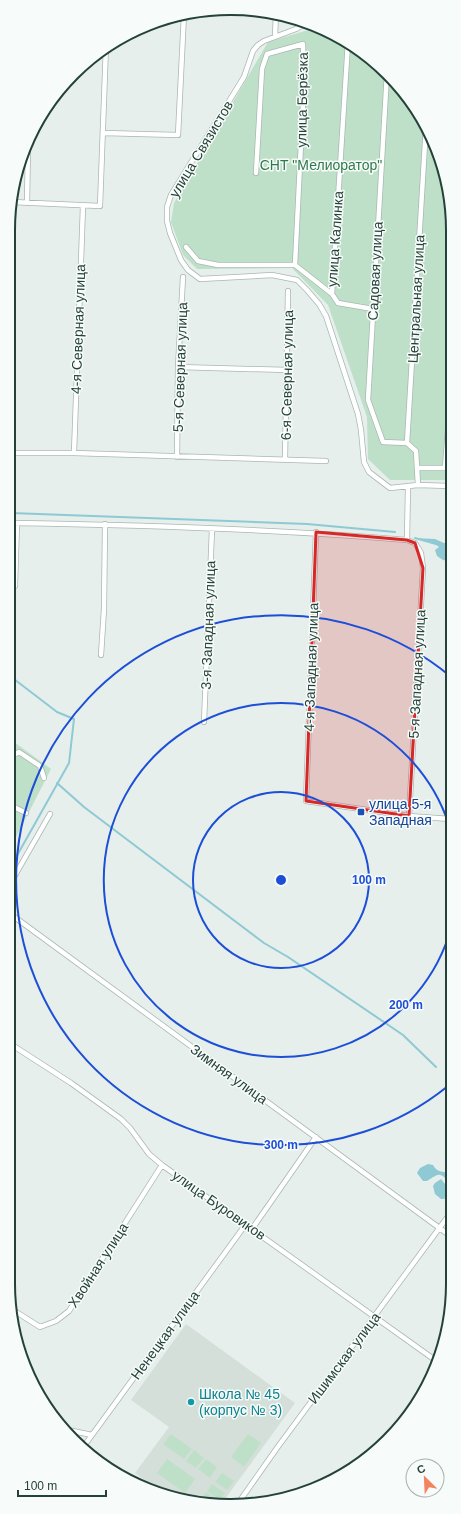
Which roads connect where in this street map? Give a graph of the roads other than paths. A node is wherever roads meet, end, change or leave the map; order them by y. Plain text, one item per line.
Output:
1 (184, 20) edge
2 (276, 20) edge
3 (301, 26) edge
4 (275, 36) junction
5 (348, 50) edge
6 (106, 55) edge
7 (386, 81) edge
8 (103, 133) junction
9 (425, 138) edge
10 (28, 156) edge
11 (256, 173) dead end
12 (17, 202) edge
13 (27, 203) junction
14 (83, 206) junction
15 (186, 247) dead end
16 (295, 265) junction
17 (183, 277) dead end
18 (288, 291) dead end
19 (332, 294) junction
20 (373, 309) junction
21 (178, 367) junction
22 (287, 370) junction
23 (407, 443) junction
24 (15, 453) edge
25 (74, 453) junction
26 (177, 457) junction
27 (285, 459) junction
28 (326, 461) dead end
29 (417, 468) junction
30 (446, 468) edge
31 (418, 485) junction
32 (446, 486) edge
33 (408, 487) junction
34 (15, 523) edge
35 (105, 524) junction
36 (212, 528) junction
37 (316, 532) junction
38 (408, 540) junction
39 (101, 655) dead end
40 (204, 722) dead end
41 (15, 754) edge
42 (44, 778) dead end
43 (15, 808) edge
44 (26, 813) dead end
45 (50, 814) dead end
46 (409, 816) junction
47 (446, 819) edge
48 (15, 875) edge
49 (15, 916) edge
50 (15, 1048) edge
51 (316, 1137) junction
52 (162, 1165) junction
53 (446, 1219) edge
54 (246, 1224) junction
55 (439, 1228) junction
56 (252, 1229) junction
57 (446, 1233) edge
58 (17, 1313) edge
59 (375, 1317) junction
60 (433, 1358) edge
61 (73, 1431) edge
62 (92, 1435) junction
63 (86, 1444) edge
64 (241, 1499) edge

1 - 8 street
2 - 4 street
3 - 4 street, улица Связистов
4 - 33 street, улица Связистов
5 - 19 street, улица Калинка
6 - 8 street
7 - 20 street, Садовая улица
8 - 14 street
9 - 23 street, Центральная улица
10 - 13 street
11 - 16 street, улица Берёзка
12 - 13 street
13 - 14 street
14 - 25 street, 4-я Северная улица
15 - 16 street
16 - 19 street
17 - 21 street, 5-я Северная улица
18 - 22 street, 6-я Северная улица
19 - 20 street, улица Калинка
20 - 23 street, Садовая улица
21 - 22 street
21 - 26 street, 5-я Северная улица
22 - 27 street, 6-я Северная улица
23 - 29 street
24 - 25 street
25 - 26 street
26 - 27 street
27 - 28 street
29 - 30 street
29 - 31 street
31 - 32 street
31 - 33 street
33 - 38 street
34 - 35 street
35 - 36 street
35 - 39 street
36 - 37 street
36 - 40 street, 3-я Западная улица
37 - 38 street
37 - 46 street, 4-я Западная улица
38 - 46 street, 5-я Западная улица
41 - 42 street
43 - 44 street
45 - 48 street
46 - 47 street
49 - 51 street, Зимняя улица
50 - 52 street, улица Буровиков
51 - 55 street, Зимняя улица
51 - 56 street
52 - 54 street, улица Буровиков
52 - 58 street, Хвойная улица
53 - 55 street, Ишимская улица
54 - 56 street, улица Буровиков
54 - 62 street, Ненецкая улица
55 - 57 street, Зимняя улица
55 - 59 street, Ишимская улица
56 - 59 street, улица Буровиков
59 - 60 street, улица Буровиков
59 - 64 street, Ишимская улица
61 - 62 street
62 - 63 street, Ненецкая улица

